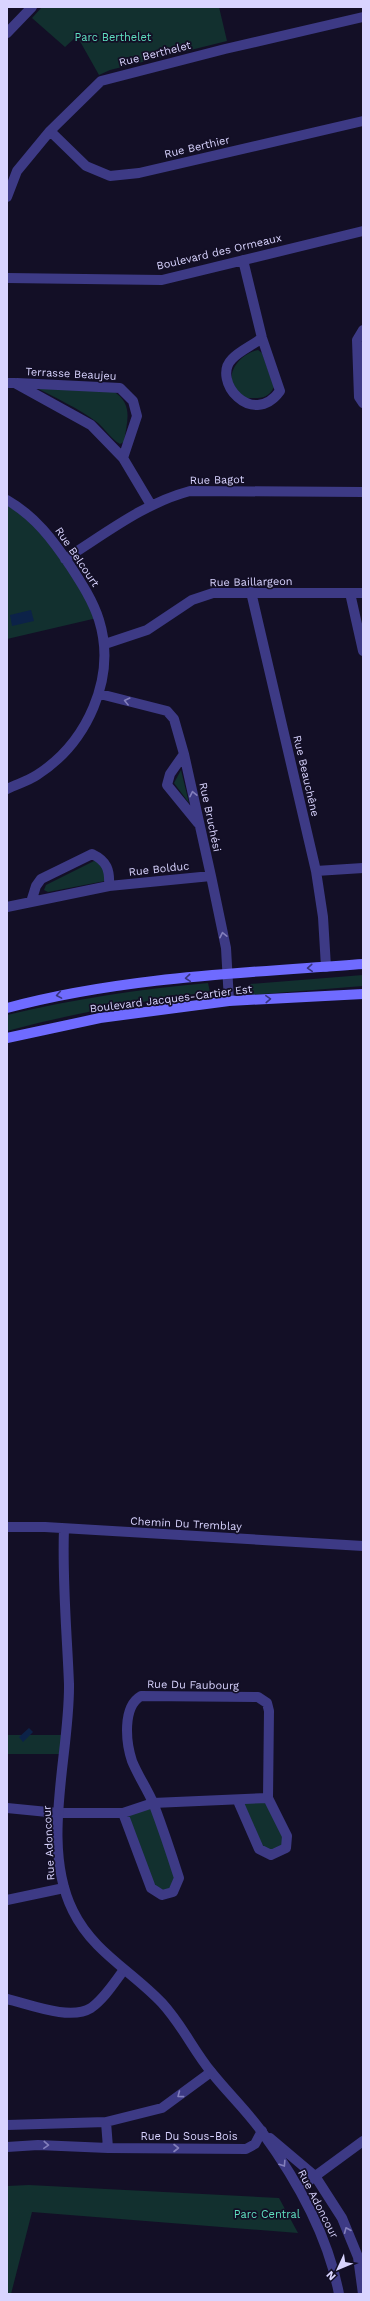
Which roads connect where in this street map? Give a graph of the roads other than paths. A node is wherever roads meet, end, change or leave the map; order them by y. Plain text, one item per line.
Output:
1 (32, 7) edge
2 (363, 17) edge
3 (7, 33) edge
4 (363, 121) edge
5 (50, 131) junction
6 (7, 197) edge
7 (363, 231) edge
8 (243, 260) junction
9 (7, 278) edge
10 (363, 330) edge
11 (262, 338) junction
12 (11, 383) edge
13 (363, 403) edge
14 (123, 458) junction
15 (363, 492) edge
16 (7, 500) edge
17 (151, 505) junction
18 (65, 559) junction
19 (251, 592) junction
20 (350, 593) junction
21 (363, 593) edge
22 (104, 644) junction
23 (363, 651) edge
24 (100, 694) junction
25 (184, 754) junction
26 (7, 789) edge
27 (200, 825) junction
28 (363, 868) edge
29 (316, 871) junction
30 (211, 876) junction
31 (108, 886) junction
32 (32, 902) junction
33 (7, 907) edge
34 (363, 964) edge
35 (326, 967) junction
36 (227, 974) junction
37 (363, 994) edge
38 (229, 1001) junction
39 (7, 1008) edge
40 (7, 1038) edge
41 (7, 1527) edge
42 (64, 1529) junction
43 (363, 1546) edge
44 (268, 1798) junction
45 (238, 1801) junction
46 (153, 1803) junction
47 (7, 1808) edge
48 (58, 1813) junction
49 (123, 1813) junction
50 (64, 1888) junction
51 (7, 1900) edge
52 (123, 1971) junction
53 (7, 1999) edge
54 (211, 2072) junction
55 (106, 2122) junction
56 (7, 2125) edge
57 (262, 2131) junction
58 (363, 2141) edge
59 (7, 2148) edge
60 (108, 2148) junction
61 (316, 2176) junction
62 (298, 2188) junction
63 (339, 2294) edge
64 (363, 2294) edge

1 - 3 street
2 - 5 street, Rue Berthelet
4 - 5 street, Rue Berthier
5 - 6 street, Rue Berthelet
7 - 8 street, Boulevard des Ormeaux
8 - 9 street, Boulevard des Ormeaux
8 - 11 street
10 - 13 street
11 - 11 street
12 - 14 street, Terrasse Beaujeu
12 - 14 street, Terrasse Beaujeu
14 - 17 street, Terrasse Beaujeu
15 - 17 street, Rue Bagot
16 - 18 street, Rue Belcourt
17 - 18 street, Rue Bagot
18 - 22 street, Rue Belcourt
19 - 20 street, Rue Baillargeon
19 - 22 street, Rue Baillargeon
19 - 29 street, Rue Beauchêne
20 - 21 street, Rue Baillargeon
20 - 23 street
22 - 24 street, Rue Belcourt
25 -> 24 street, Rue Bruchési
24 - 26 street, Rue Belcourt
27 -> 25 street, Rue Bruchési
25 - 27 street
27 - 30 street, Rue Bruchési
28 - 29 street
29 - 35 street, Rue Beauchêne
30 - 31 street, Rue Bolduc
36 -> 30 street, Rue Bruchési
31 - 32 street, Rue Bolduc
31 - 32 street
32 - 33 street, Rue Bolduc
34 - 35 main road, Boulevard Jacques-Cartier Est
35 -> 36 main road, Boulevard Jacques-Cartier Est
36 - 38 street, Rue Bruchési
36 -> 39 main road, Boulevard Jacques-Cartier Est
38 -> 37 main road, Boulevard Jacques-Cartier Est
38 - 40 main road, Boulevard Jacques-Cartier Est
41 - 42 street, Chemin Du Tremblay
42 - 43 street, Chemin Du Tremblay
42 - 48 street, Rue Adoncour
44 - 45 street
44 - 45 street, Rue Du Faubourg
44 - 46 street, Rue Du Faubourg
45 - 46 street
46 - 49 street
46 - 49 street, Rue Du Faubourg
47 - 48 street
48 - 49 street
48 - 50 street, Rue Adoncour
50 - 51 street
50 - 52 street, Rue Adoncour
52 - 53 street
52 - 54 street, Rue Adoncour
54 -> 55 street, Rue Du Sous-Bois
54 - 57 street, Rue Adoncour
55 - 56 street, Rue Du Sous-Bois
55 - 60 street
60 -> 57 street, Rue Du Sous-Bois
57 - 61 street, Rue Adoncour
57 -> 62 street, Rue Adoncour
58 - 61 street
59 -> 60 street, Rue Du Sous-Bois
61 - 62 street
64 -> 61 street, Rue Adoncour
62 - 63 street, Rue Adoncour

